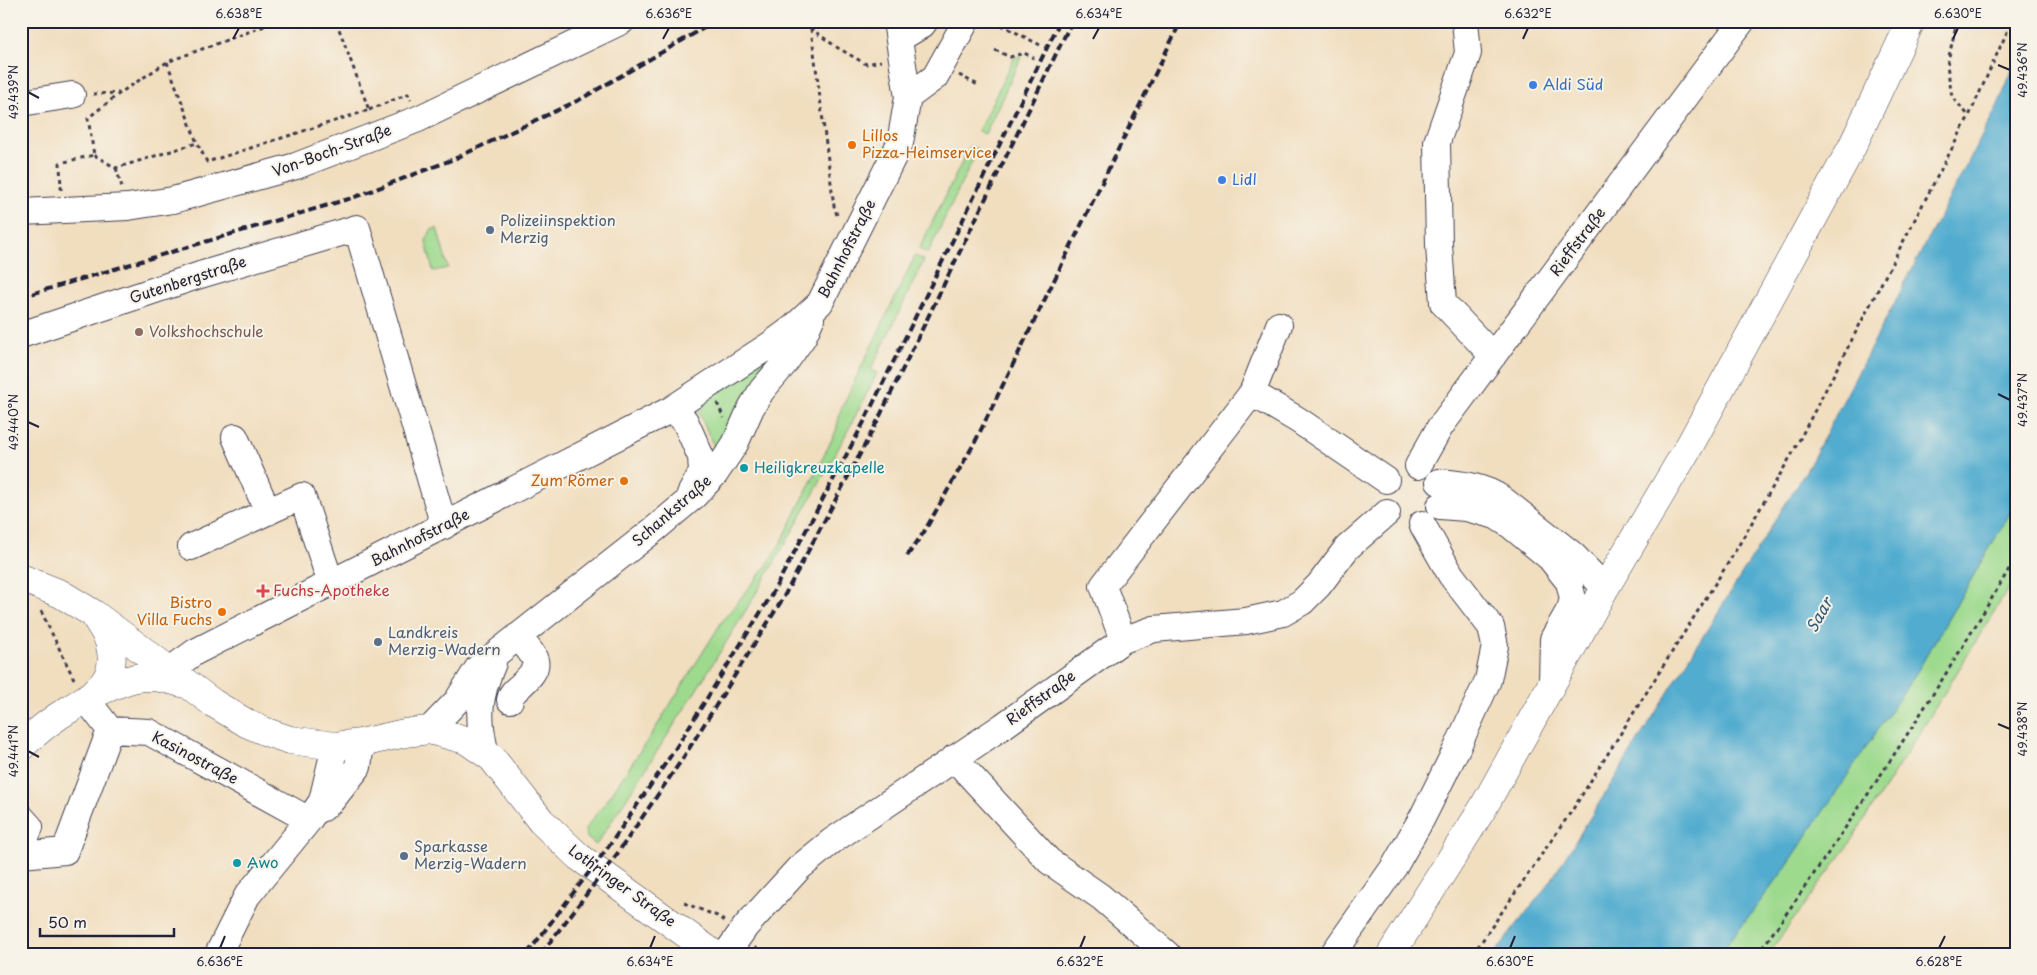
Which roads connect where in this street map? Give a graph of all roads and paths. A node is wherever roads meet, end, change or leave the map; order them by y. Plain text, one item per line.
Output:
1 (278, 21) edge
2 (336, 21) edge
3 (622, 21) edge
4 (810, 21) edge
5 (925, 21) edge
6 (966, 21) edge
7 (994, 21) edge
8 (1465, 21) edge
9 (1742, 21) edge
10 (1911, 21) edge
11 (1957, 21) edge
12 (2012, 21) edge
13 (810, 28) junction
14 (898, 30) edge
15 (1040, 45) dead end
16 (838, 48) dead end
17 (996, 50) dead end
18 (1034, 58) dead end
19 (167, 62) junction
20 (952, 72) dead end
21 (978, 85) dead end
22 (120, 93) junction
23 (72, 95) joint
24 (908, 97) junction
25 (21, 103) edge
26 (1969, 116) junction
27 (197, 143) junction
28 (94, 155) junction
29 (61, 210) junction
30 (21, 212) edge
31 (848, 247) junction
32 (820, 303) junction
33 (1279, 325) dead end
34 (21, 336) edge
35 (1493, 356) junction
36 (709, 385) junction
37 (1252, 393) junction
38 (672, 408) junction
39 (235, 437) dead end
40 (735, 444) junction
41 (1418, 466) junction
42 (1386, 480) junction
43 (1440, 494) junction
44 (268, 512) junction
45 (1387, 513) junction
46 (674, 514) junction
47 (1422, 524) junction
48 (444, 526) junction
49 (191, 547) dead end
50 (2016, 557) edge
51 (24, 580) edge
52 (331, 584) junction
53 (1605, 588) junction
54 (94, 614) junction
55 (525, 631) junction
56 (1123, 640) junction
57 (551, 652) dead end
58 (496, 656) junction
59 (179, 678) junction
60 (1552, 684) junction
61 (90, 696) junction
62 (510, 700) dead end
63 (110, 730) junction
64 (429, 730) junction
65 (348, 744) junction
66 (21, 747) edge
67 (486, 754) junction
68 (954, 758) junction
69 (21, 817) edge
70 (310, 820) junction
71 (21, 849) edge
72 (21, 854) edge
73 (683, 903) dead end
74 (717, 916) dead end
75 (218, 954) edge
76 (714, 954) edge
77 (726, 954) edge
78 (1167, 954) edge
79 (1333, 954) edge
80 (1391, 954) edge
81 (1473, 954) edge
82 (1758, 954) edge

1 - 19 path
2 - 27 path
3 - 29 street, Von-Boch-Straße
4 - 13 path
5 - 14 street
6 - 24 street
7 - 15 path
8 - 35 street
9 - 35 street, Rieffstraße
10 - 53 main road
11 - 26 path
12 - 26 path
13 - 16 path
13 - 31 path
14 - 24 street, Bahnhofstraße
17 - 18 path
19 - 22 path
19 - 27 path
20 - 21 path
22 - 23 path
22 - 28 path
23 - 25 street
24 - 31 street, Bahnhofstraße
26 - 81 path
27 - 28 path
28 - 29 path
29 - 30 street, Von-Boch-Straße
31 - 32 street, Bahnhofstraße
32 - 36 street, Bahnhofstraße
32 - 40 street, Schankstraße
33 - 37 street
34 - 48 street, Gutenbergstraße
35 - 41 street, Rieffstraße
36 - 38 street, Bahnhofstraße
36 - 40 path
37 - 42 street
37 - 56 street
38 - 46 street
38 - 48 street, Bahnhofstraße
39 - 44 street
40 - 46 street, Schankstraße
41 - 42 street
41 - 43 street
42 - 45 street
43 - 47 street
43 - 53 street
43 - 60 street
44 - 49 street
44 - 52 street
45 - 47 street
45 - 56 street, Rieffstraße
46 - 55 street, Schankstraße
47 - 79 street
48 - 52 street, Bahnhofstraße
50 - 82 path
51 - 54 main road
51 - 61 path
52 - 59 street, Bahnhofstraße
53 - 60 main road
54 - 59 main road
54 - 61 main road
55 - 57 street
55 - 58 street, Schankstraße
55 - 62 street
56 - 68 street, Rieffstraße
58 - 64 street, Schankstraße
58 - 67 street, Schankstraße
59 - 61 main road
59 - 65 main road, Lothringer Straße
60 - 80 main road
61 - 63 street
61 - 66 main road
63 - 70 street, Kasinostraße
63 - 72 street
64 - 65 main road, Lothringer Straße
64 - 67 main road, Lothringer Straße
65 - 70 street
67 - 76 main road, Lothringer Straße
68 - 77 street, Rieffstraße
68 - 78 street
69 - 71 street
70 - 75 street
73 - 74 path

